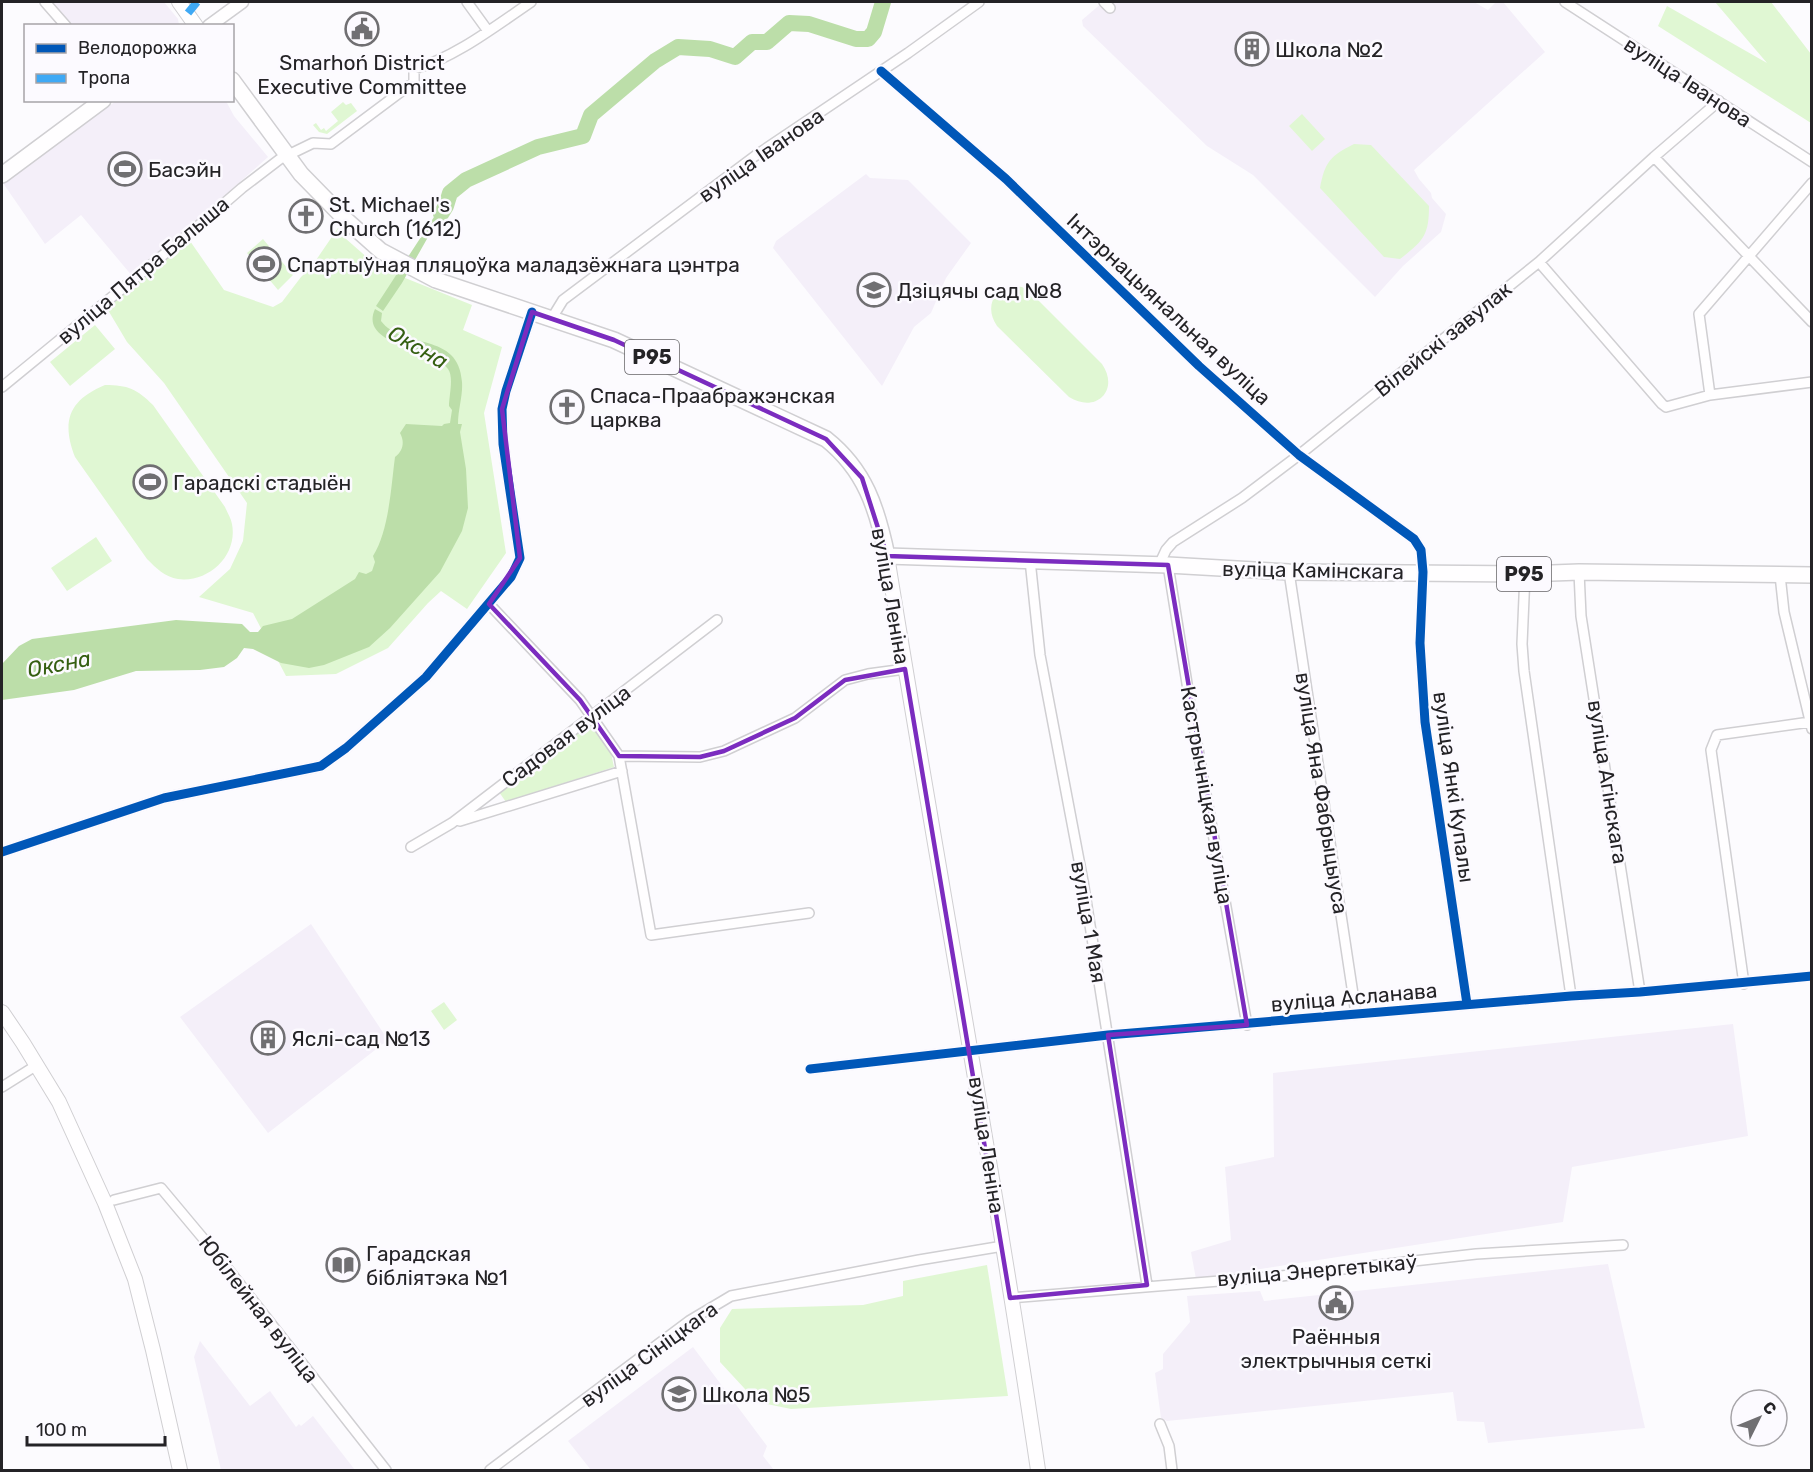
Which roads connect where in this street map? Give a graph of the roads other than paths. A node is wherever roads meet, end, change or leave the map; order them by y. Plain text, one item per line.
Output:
1 (45, 2) edge
2 (180, 2) edge
3 (242, 2) edge
4 (467, 2) edge
5 (531, 2) edge
6 (979, 2) edge
7 (1565, 2) edge
8 (64, 24) edge
9 (195, 24) edge
10 (212, 24) edge
11 (488, 31) junction
12 (881, 71) junction
13 (234, 83) edge
14 (1719, 101) junction
15 (100, 102) edge
16 (286, 155) junction
17 (1654, 157) junction
18 (1812, 162) edge
19 (2, 175) edge
20 (1812, 183) edge
21 (1748, 258) junction
22 (1539, 262) junction
23 (532, 312) junction
24 (552, 318) junction
25 (1812, 322) edge
26 (1812, 382) edge
27 (2, 387) edge
28 (1710, 395) junction
29 (1299, 454) junction
30 (887, 556) junction
31 (1030, 560) junction
32 (1164, 565) junction
33 (1289, 572) junction
34 (1579, 572) junction
35 (1423, 573) junction
36 (1525, 574) junction
37 (1812, 575) edge
38 (1780, 576) junction
39 (489, 604) junction
40 (717, 620) dead end
41 (905, 669) junction
42 (592, 717) junction
43 (1811, 726) edge
44 (619, 756) junction
45 (622, 771) junction
46 (452, 823) junction
47 (411, 847) dead end
48 (2, 852) edge
49 (809, 913) dead end
50 (1812, 976) edge
51 (1743, 984) junction
52 (1640, 992) junction
53 (1571, 996) junction
54 (1467, 1004) junction
55 (2, 1012) edge
56 (1356, 1014) junction
57 (1247, 1025) junction
58 (1108, 1035) junction
59 (972, 1052) junction
60 (37, 1065) junction
61 (810, 1069) dead end
62 (2, 1087) edge
63 (59, 1102) junction
64 (114, 1200) junction
65 (1623, 1245) dead end
66 (1003, 1246) junction
67 (1147, 1285) junction
68 (1010, 1298) junction
69 (1160, 1424) dead end
70 (180, 1470) edge
71 (188, 1470) edge
72 (386, 1470) edge
73 (490, 1470) edge
74 (1038, 1470) edge
75 (1172, 1470) edge

1 - 8 street
2 - 9 main road
3 - 10 street
4 - 11 street
5 - 11 street
6 - 12 street, вуліца Іванова
7 - 14 street, вуліца Іванова
11 - 16 street, вуліца Пятра Балыша
12 - 24 street, вуліца Іванова
12 - 29 street, Інтэрнацыянальная вуліца
13 - 16 main road, вуліца Леніна / Р95
14 - 17 street, Вілейскі завулак
14 - 18 street, вуліца Іванова
15 - 19 main road
16 - 23 main road, вуліца Леніна / Р95
16 - 27 street, вуліца Пятра Балыша
17 - 21 street
17 - 22 street, Вілейскі завулак
20 - 21 street
21 - 25 street
21 - 28 street
22 - 28 street
22 - 29 street, Вілейскі завулак
23 - 24 main road, вуліца Леніна / Р95
23 - 39 street
24 - 30 main road, вуліца Леніна / Р95
26 - 28 street
29 - 32 street, Вілейскі завулак
29 - 35 street, Інтэрнацыянальная вуліца
30 - 31 main road, вуліца Камінскага / Р95
30 - 41 main road, вуліца Леніна
31 - 32 main road, вуліца Камінскага / Р95
31 - 58 street, вуліца 1 Мая
32 - 33 main road, вуліца Камінскага / Р95
32 - 57 street, Кастрычніцкая вуліца
33 - 35 main road, вуліца Камінскага / Р95
33 - 56 street, вуліца Яна Фабрыцыуса
34 - 36 main road, вуліца Камінскага / Р95
34 - 38 main road, вуліца Камінскага / Р95
34 - 52 street, вуліца Агінскага
35 - 36 main road, вуліца Камінскага / Р95
35 - 54 street, вуліца Янкі Купалы
36 - 53 street
37 - 38 main road, вуліца Камінскага / Р95
38 - 43 street
39 - 42 street
39 - 48 street
40 - 42 street, Садовая вуліца
41 - 44 street
41 - 59 main road, вуліца Леніна
42 - 44 street
42 - 46 street, Садовая вуліца
43 - 51 street
44 - 45 street
45 - 46 street
45 - 49 street
46 - 47 street, Садовая вуліца
50 - 51 street, вуліца Асланава
51 - 52 street, вуліца Асланава
52 - 53 street, вуліца Асланава
53 - 54 street, вуліца Асланава
54 - 56 street, вуліца Асланава
55 - 60 main road
56 - 57 street, вуліца Асланава
57 - 58 street, вуліца Асланава
58 - 59 street, вуліца Асланава
58 - 67 street, вуліца 1 Мая
59 - 61 street, вуліца Асланава
59 - 66 main road, вуліца Леніна
60 - 62 street
60 - 63 main road
63 - 64 main road
63 - 70 main road
64 - 71 main road
64 - 72 street, Юбілейная вуліца
65 - 67 street, вуліца Энергетыкаў
66 - 68 main road, вуліца Леніна
66 - 73 street, вуліца Сініцкага
67 - 68 street, вуліца Энергетыкаў
68 - 74 main road, вуліца Леніна
69 - 75 street

